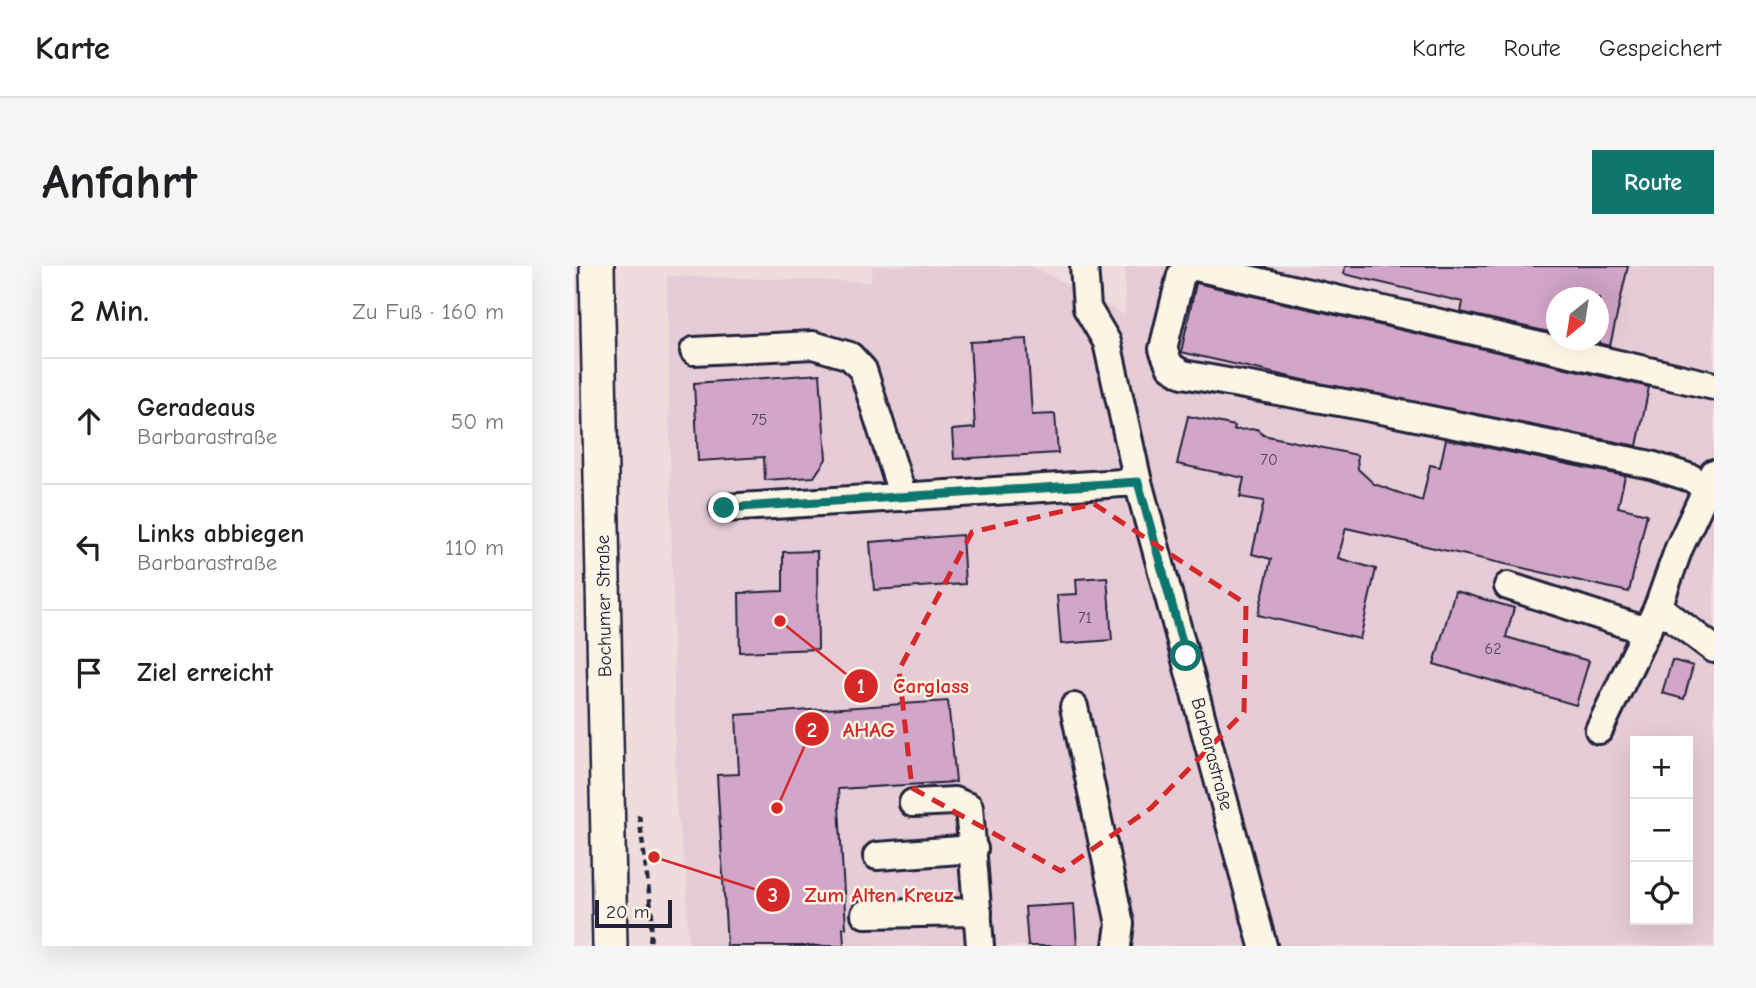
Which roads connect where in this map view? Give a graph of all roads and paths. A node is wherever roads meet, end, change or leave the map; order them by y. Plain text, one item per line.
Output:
1 (597, 266) edge
2 (1084, 266) edge
3 (1191, 266) edge
4 (694, 351) dead end
5 (1714, 386) edge
6 (1710, 481) edge
7 (1138, 482) junction
8 (903, 497) junction
9 (724, 508) dead end
10 (1508, 586) dead end
11 (1653, 619) junction
12 (1714, 649) edge
13 (1074, 707) dead end
14 (1599, 730) dead end
15 (913, 803) dead end
16 (639, 814) dead end
17 (974, 849) junction
18 (877, 856) dead end
19 (978, 912) junction
20 (865, 914) dead end
21 (610, 946) edge
22 (650, 946) edge
23 (980, 946) edge
24 (1117, 946) edge
25 (1263, 946) edge

1 - 21 main road, Bochumer Straße
2 - 7 street, Barbarastraße
3 - 5 street
3 - 6 street
4 - 8 street
6 - 11 street
7 - 8 street
7 - 25 street, Barbarastraße
8 - 9 street
10 - 11 street
11 - 12 street
11 - 14 street
13 - 24 street
15 - 17 street
16 - 22 path
17 - 18 street
17 - 19 street
19 - 20 street
19 - 23 street

